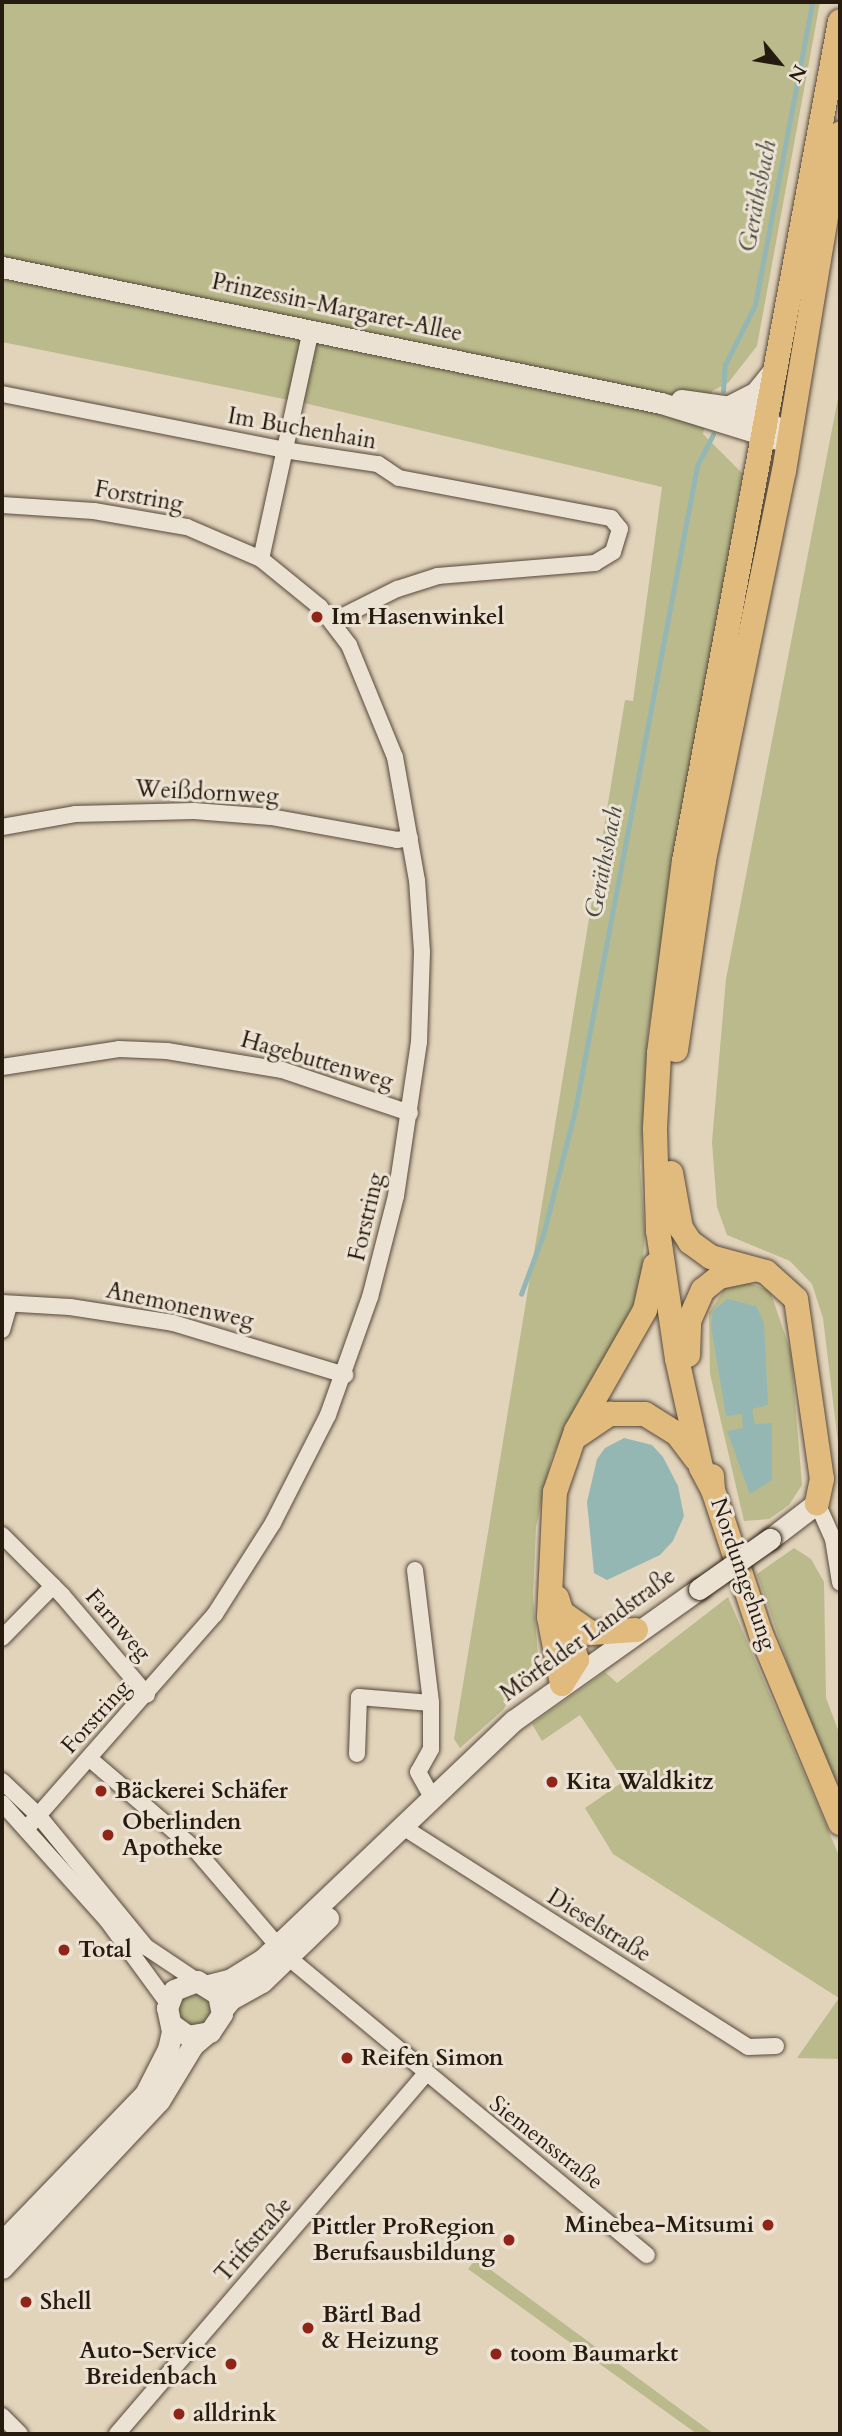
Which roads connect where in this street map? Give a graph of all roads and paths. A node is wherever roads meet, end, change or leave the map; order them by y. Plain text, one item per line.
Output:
1 (840, 21) edge
2 (840, 134) edge
3 (2, 267) edge
4 (311, 329) junction
5 (778, 364) junction
6 (2, 394) edge
7 (661, 403) junction
8 (731, 405) junction
9 (774, 432) junction
10 (284, 450) junction
11 (2, 505) edge
12 (261, 559) junction
13 (333, 621) junction
14 (2, 827) edge
15 (410, 838) junction
16 (2, 1068) edge
17 (410, 1113) junction
18 (670, 1189) junction
19 (659, 1231) junction
20 (766, 1272) junction
21 (5, 1304) edge
22 (2, 1330) edge
23 (688, 1355) junction
24 (345, 1375) junction
25 (569, 1448) junction
26 (701, 1467) junction
27 (713, 1490) junction
28 (817, 1503) junction
29 (2, 1535) edge
30 (549, 1557) junction
31 (415, 1570) dead end
32 (840, 1582) edge
33 (53, 1586) junction
34 (561, 1612) junction
35 (636, 1630) junction
36 (2, 1638) edge
37 (562, 1684) junction
38 (147, 1695) junction
39 (431, 1703) junction
40 (357, 1754) dead end
41 (90, 1759) junction
42 (2, 1781) edge
43 (432, 1797) junction
44 (2, 1803) edge
45 (33, 1821) junction
46 (840, 1824) edge
47 (403, 1827) junction
48 (86, 1886) junction
49 (284, 1952) junction
50 (203, 1983) junction
51 (167, 2002) junction
52 (222, 2010) junction
53 (171, 2024) junction
54 (206, 2034) junction
55 (776, 2046) dead end
56 (425, 2075) junction
57 (2, 2242) edge
58 (647, 2255) dead end
59 (2, 2268) edge
60 (2, 2416) edge
61 (20, 2434) edge
62 (117, 2434) edge

1 - 5 main road
2 - 9 main road
3 - 4 main road, Prinzessin-Margaret-Allee
4 - 7 main road, Prinzessin-Margaret-Allee
4 - 10 street
5 - 8 main road
5 - 9 main road
6 - 10 street, Im Buchenhain
7 - 8 main road, Prinzessin-Margaret-Allee
7 - 9 main road, Prinzessin-Margaret-Allee
8 - 9 main road, Prinzessin-Margaret-Allee
9 - 18 main road
9 - 19 main road
10 - 12 street
10 - 13 street, Im Buchenhain
11 - 12 street, Forstring
12 - 13 street, Forstring
13 - 15 street, Forstring
14 - 15 street, Weißdornweg
15 - 17 street, Forstring
16 - 17 street, Hagebuttenweg
17 - 24 street, Forstring
18 - 20 main road
18 - 23 main road, Nordumgehung
19 - 25 main road
19 - 26 main road
20 - 23 main road
20 - 28 main road
21 - 22 street
21 - 24 street, Anemonenweg
23 - 27 main road, Nordumgehung
24 - 38 street, Forstring
25 - 26 main road
25 - 30 main road
26 - 27 main road
27 - 46 main road, Nordumgehung
28 - 32 street
28 - 35 main road, Mörfelder Landstraße, bridge
29 - 33 street, Farnweg
30 - 34 main road
30 - 37 main road
31 - 39 street
33 - 36 street, Farnweg
33 - 38 street, Farnweg
34 - 35 main road
34 - 37 main road
35 - 37 main road, Mörfelder Landstraße
37 - 43 main road, Mörfelder Landstraße
38 - 41 street, Forstring
39 - 40 street
39 - 43 street
41 - 45 street, Forstring
41 - 49 street, Siemensstraße
42 - 45 street
43 - 47 main road, Mörfelder Landstraße
44 - 45 street
45 - 48 street
47 - 49 main road, Mörfelder Landstraße
47 - 49 main road, Mörfelder Landstraße
47 - 55 street, Dieselstraße
48 - 50 street
48 - 51 street
49 - 50 main road, Mörfelder Landstraße
49 - 52 main road, Mörfelder Landstraße
49 - 56 street, Siemensstraße
50 - 51 main road, Mörfelder Landstraße
50 - 52 main road
51 - 53 main road
52 - 54 main road, Mörfelder Landstraße
53 - 54 main road
53 - 57 main road
54 - 59 main road, Mörfelder Landstraße
56 - 58 street, Siemensstraße
56 - 62 street, Triftstraße
60 - 61 street

